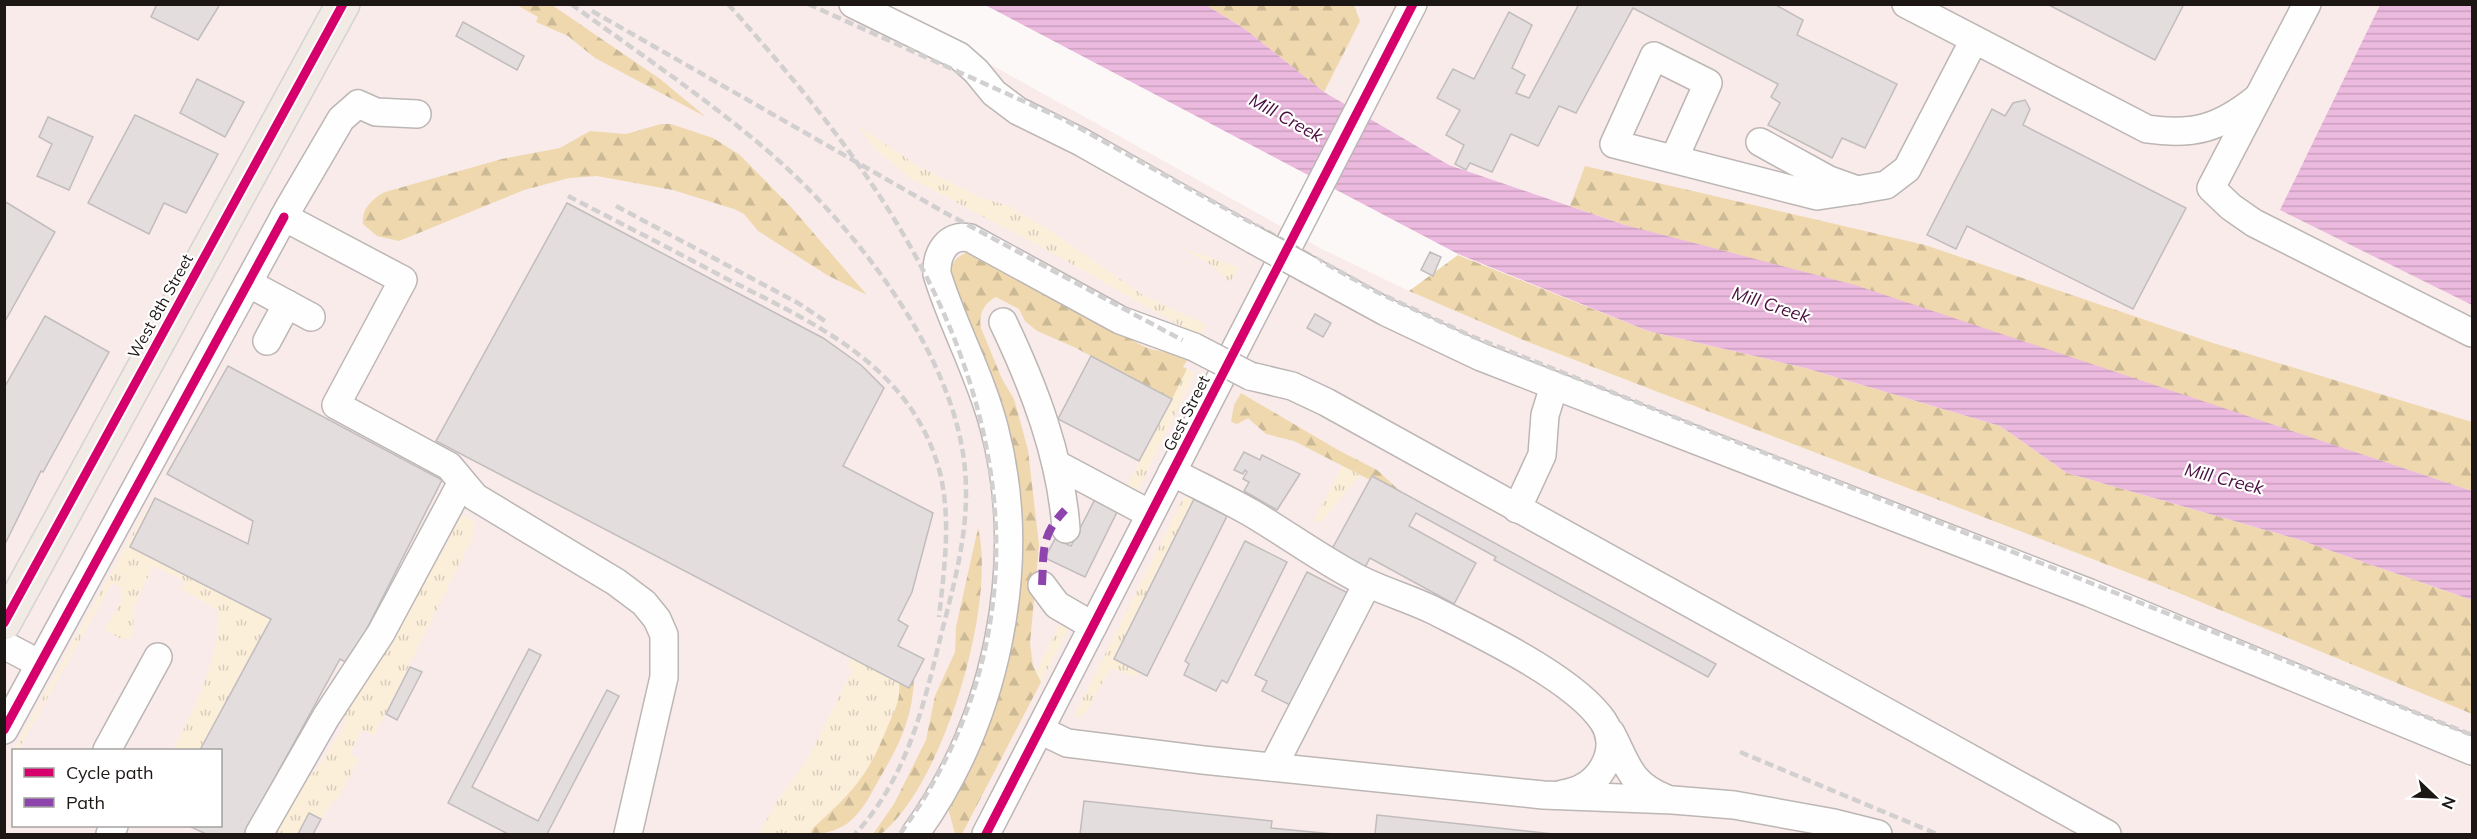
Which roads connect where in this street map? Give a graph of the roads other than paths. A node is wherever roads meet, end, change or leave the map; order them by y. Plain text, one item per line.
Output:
1 (343, 4) edge
2 (853, 4) edge
3 (1413, 4) edge
4 (1906, 4) edge
5 (2307, 4) edge
6 (1974, 40) junction
7 (2259, 96) junction
8 (417, 114) dead end
9 (1760, 142) dead end
10 (1674, 159) dead end
11 (1857, 190) junction
12 (284, 217) junction
13 (248, 283) junction
14 (287, 304) junction
15 (310, 317) dead end
16 (1003, 322) dead end
17 (2472, 333) edge
18 (267, 341) dead end
19 (1554, 386) junction
20 (1056, 464) junction
21 (1172, 472) junction
22 (462, 482) junction
23 (1516, 509) junction
24 (1150, 514) junction
25 (1066, 529) dead end
26 (1367, 584) junction
27 (1042, 585) dead end
28 (4, 622) edge
29 (1093, 626) junction
30 (4, 645) edge
31 (158, 657) dead end
32 (40, 664) junction
33 (1604, 722) junction
34 (4, 730) edge
35 (1040, 730) junction
36 (108, 749) edge
37 (2472, 751) edge
38 (1273, 767) junction
39 (1543, 795) junction
40 (1673, 800) junction
41 (259, 834) edge
42 (628, 834) edge
43 (915, 834) edge
44 (986, 834) edge
45 (1878, 834) edge
46 (2107, 834) edge

1 - 28 main road, West 8th Street
2 - 19 street, bridge
3 - 21 street, Gest Street
4 - 6 street
5 - 7 street
6 - 7 street
6 - 11 street
7 - 17 street
8 - 12 street
9 - 11 street
10 - 11 street
12 - 13 street
12 - 22 street
13 - 14 street
13 - 32 street
14 - 15 street
14 - 18 street
16 - 20 street
19 - 23 street
19 - 37 street
20 - 24 street
20 - 25 street
21 - 24 street, Gest Street
21 - 26 street
22 - 41 street
22 - 42 street
23 - 43 street, bridge
23 - 46 street
24 - 29 street, Gest Street
26 - 33 street
26 - 38 street
27 - 29 street
29 - 35 street, Gest Street
30 - 32 street
31 - 36 street
32 - 34 street
33 - 39 street
33 - 40 street
35 - 38 street
35 - 44 street, Gest Street
38 - 39 street
39 - 40 street
40 - 45 street

